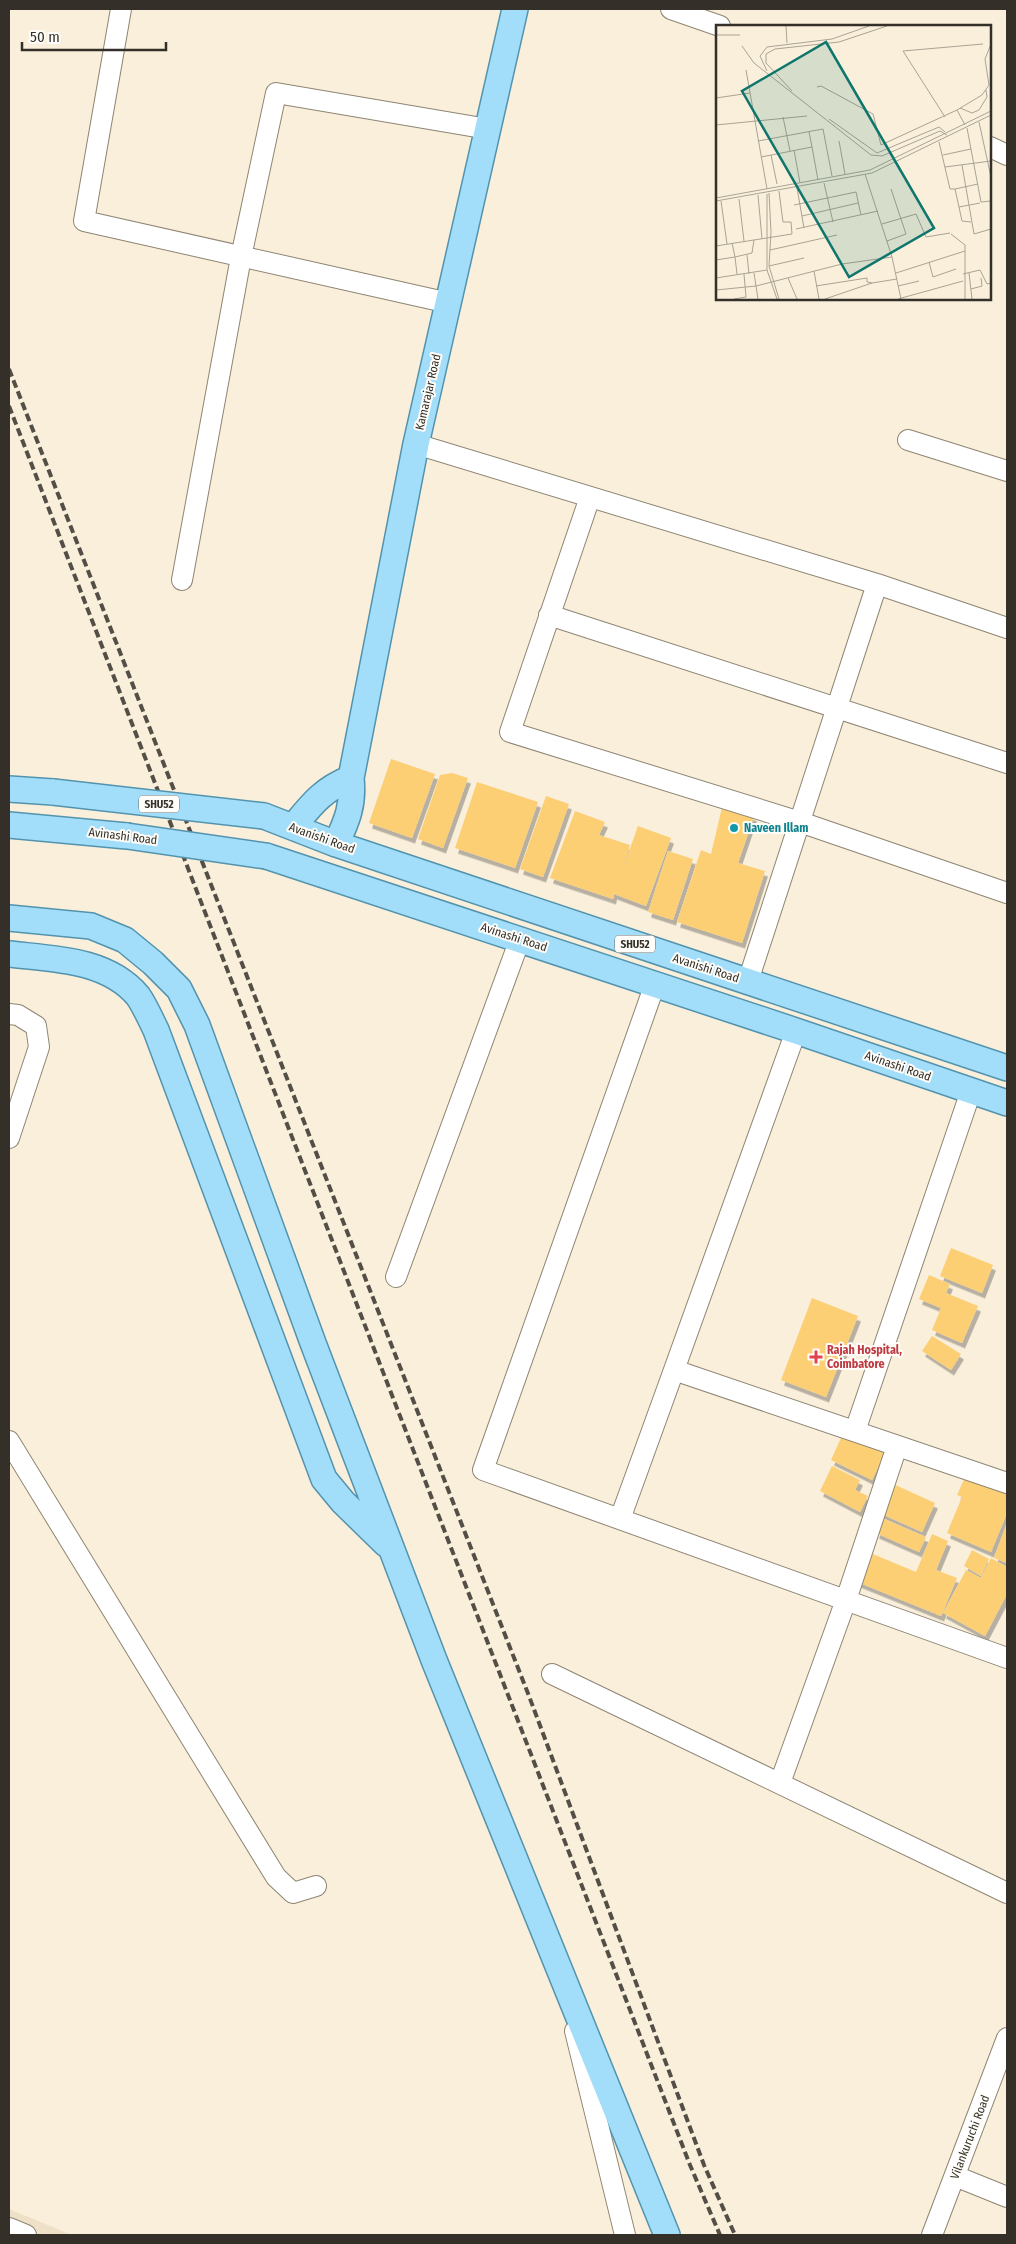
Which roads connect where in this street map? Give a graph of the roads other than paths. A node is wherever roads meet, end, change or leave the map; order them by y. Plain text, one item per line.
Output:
1 (121, 9) edge
2 (515, 9) edge
3 (670, 9) edge
4 (717, 25) edge
5 (488, 128) junction
6 (991, 148) edge
7 (1007, 156) edge
8 (241, 257) junction
9 (448, 303) junction
10 (908, 440) dead end
11 (416, 444) junction
12 (1007, 471) edge
13 (590, 497) junction
14 (182, 580) dead end
15 (877, 584) junction
16 (549, 615) junction
17 (1007, 628) edge
18 (836, 709) junction
19 (1007, 763) edge
20 (351, 778) junction
21 (9, 789) edge
22 (800, 822) junction
23 (9, 825) edge
24 (293, 828) junction
25 (336, 844) junction
26 (1007, 893) edge
27 (9, 918) edge
28 (520, 939) junction
29 (9, 954) edge
30 (689, 962) junction
31 (748, 981) junction
32 (655, 984) junction
33 (680, 992) junction
34 (9, 1014) edge
35 (852, 1016) junction
36 (796, 1030) junction
37 (841, 1046) junction
38 (1007, 1068) edge
39 (971, 1091) junction
40 (1007, 1103) edge
41 (9, 1138) edge
42 (396, 1277) dead end
43 (674, 1370) junction
44 (855, 1431) junction
45 (9, 1441) edge
46 (897, 1446) junction
47 (1007, 1483) edge
48 (620, 1519) junction
49 (393, 1552) junction
50 (846, 1600) junction
51 (1007, 1658) edge
52 (552, 1674) dead end
53 (780, 1783) junction
54 (316, 1886) dead end
55 (1007, 1893) edge
56 (561, 1974) junction
57 (1007, 2038) edge
58 (955, 2176) junction
59 (1007, 2197) edge
60 (9, 2228) edge
61 (26, 2235) edge
62 (625, 2235) edge
63 (667, 2235) edge
64 (932, 2235) edge

1 - 8 street
2 - 5 main road, Kamarajar Road
3 - 4 street
5 - 8 street
5 - 9 main road, Kamarajar Road
6 - 7 street
8 - 9 street
8 - 14 street
9 - 11 main road, Kamarajar Road
10 - 12 street
11 - 13 street
11 - 20 main road, Kamarajar Road
13 - 15 street
13 - 16 street
15 - 17 street
15 - 18 street
16 - 18 street
16 - 22 street
18 - 19 street
18 - 22 street
20 - 24 main road
20 - 25 main road, Kamarajar Road
21 - 24 main road, Avanishi Road / SHU52, bridge
22 - 26 street
22 - 31 street
23 - 28 main road, Avinashi Road / SHU52, bridge
24 - 25 main road, Avanishi Road / SHU52
25 - 30 main road, Avanishi Road / SHU52
27 - 49 main road
28 - 32 main road, Avinashi Road / SHU52
28 - 42 street
29 - 49 main road
30 - 31 main road, Avanishi Road / SHU52
30 - 33 main road
31 - 35 main road, Avanishi Road / SHU52
32 - 33 main road, Avinashi Road / SHU52
32 - 48 street
33 - 36 main road, Avinashi Road / SHU52
34 - 41 street
35 - 37 main road
35 - 38 main road, Avanishi Road / SHU52
36 - 37 main road, Avinashi Road / SHU52
36 - 43 street
37 - 39 main road, Avinashi Road / SHU52
39 - 40 main road, Avinashi Road / SHU52
39 - 44 street
43 - 44 street
43 - 48 street
44 - 46 street
45 - 54 street
46 - 47 street
46 - 50 street
48 - 50 street
49 - 56 main road
50 - 51 street
50 - 53 street
52 - 53 street
53 - 55 street
56 - 62 street
56 - 63 main road
57 - 58 street, Vilankuruchi Road
58 - 59 street
58 - 64 street, Vilankuruchi Road
60 - 61 street

